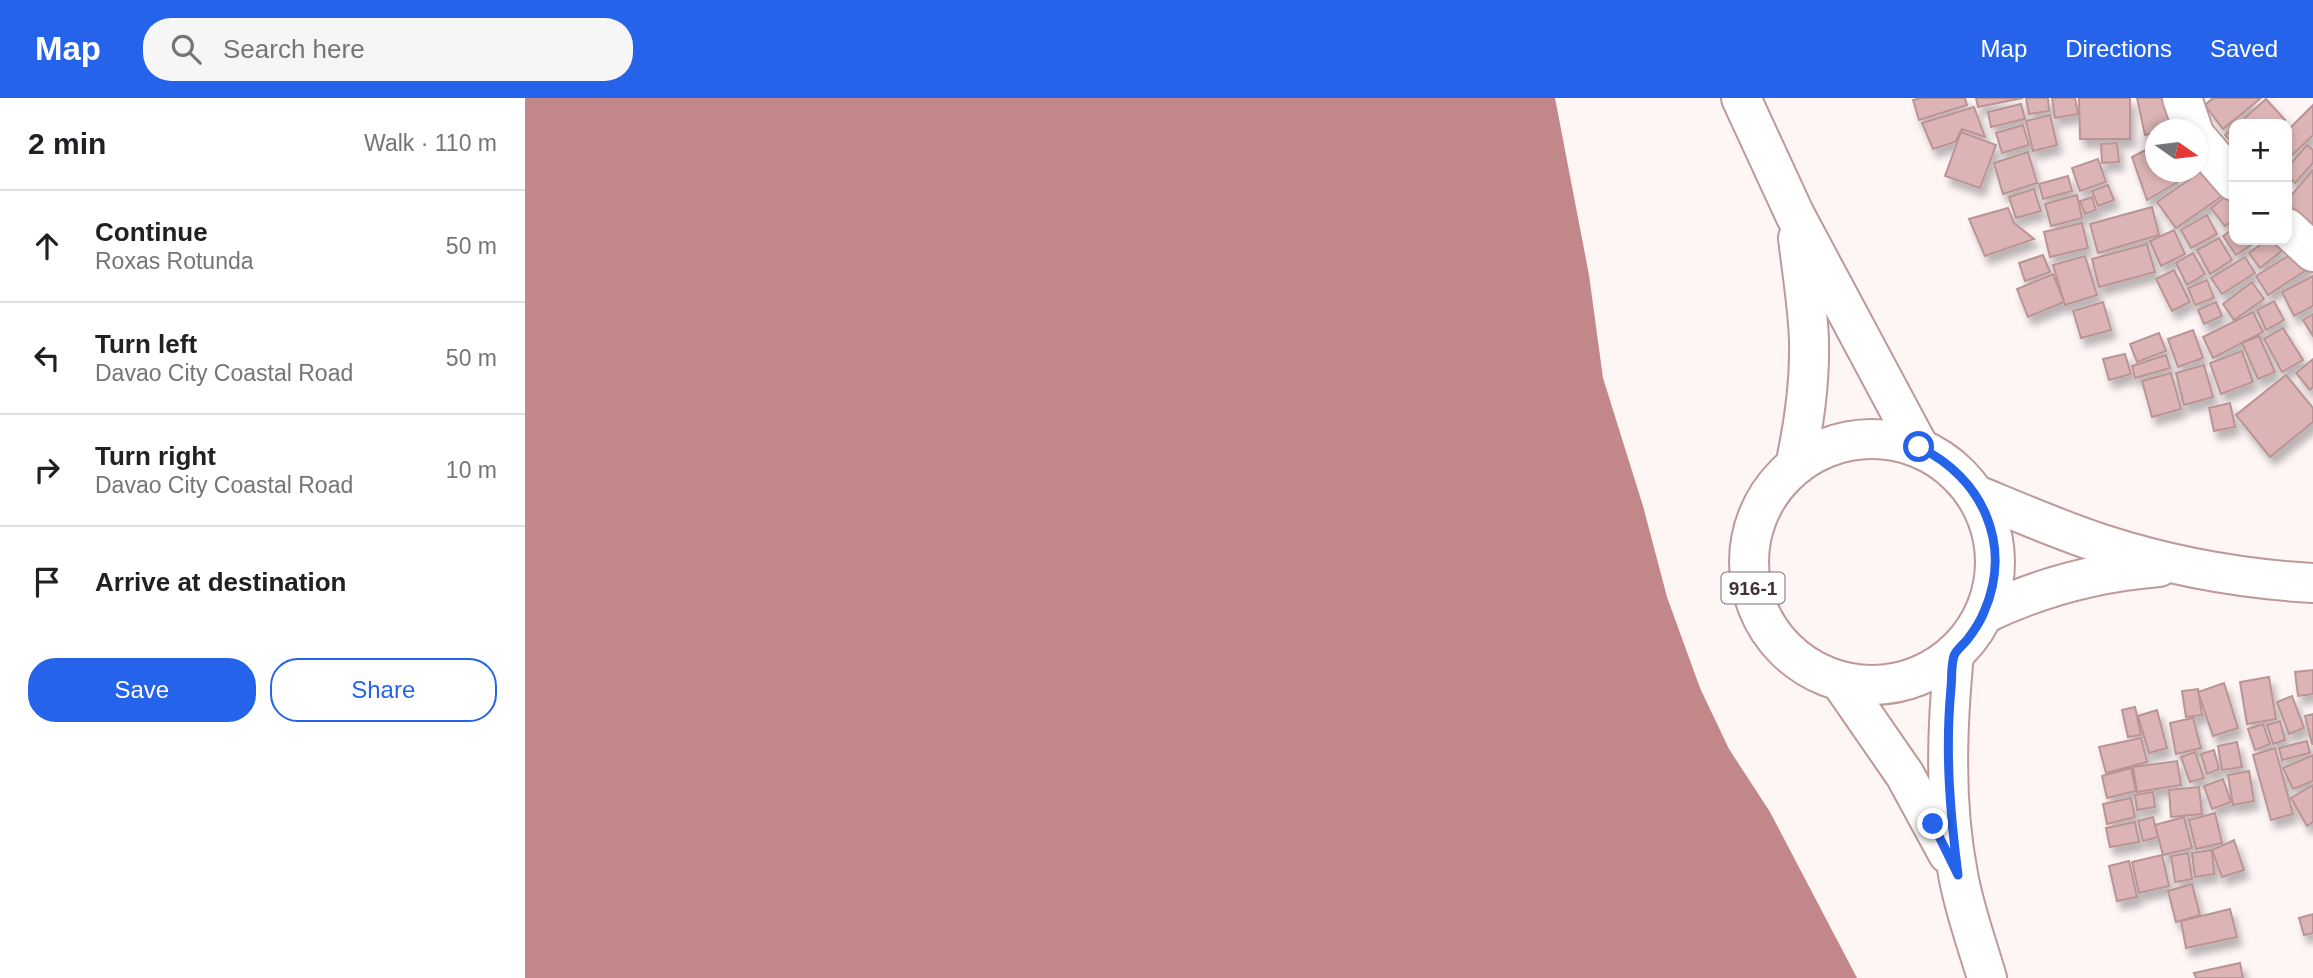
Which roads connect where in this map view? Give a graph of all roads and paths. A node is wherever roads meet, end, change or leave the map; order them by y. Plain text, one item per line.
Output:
1 (1741, 98) edge
2 (2182, 98) edge
3 (2189, 119) edge
4 (2208, 151) edge
5 (2229, 175) edge
6 (1795, 215) junction
7 (2292, 233) edge
8 (2313, 252) edge
9 (1919, 447) junction
10 (1795, 466) junction
11 (1976, 495) junction
12 (2182, 565) junction
13 (2313, 583) edge
14 (1984, 614) junction
15 (1954, 654) junction
16 (1840, 681) junction
17 (1958, 875) junction
18 (1987, 978) edge

1 - 6 main road
2 - 3 main road
4 - 5 main road
6 - 9 main road
6 - 10 main road
7 - 8 main road
9 - 10 main road, 916-1
9 - 11 main road, 916-1
10 - 16 main road, 916-1
11 - 12 main road
11 - 14 main road, 916-1
12 - 13 main road
12 - 14 main road
14 - 15 main road, 916-1
15 - 16 main road, 916-1
15 - 17 main road
16 - 17 main road
17 - 18 main road

